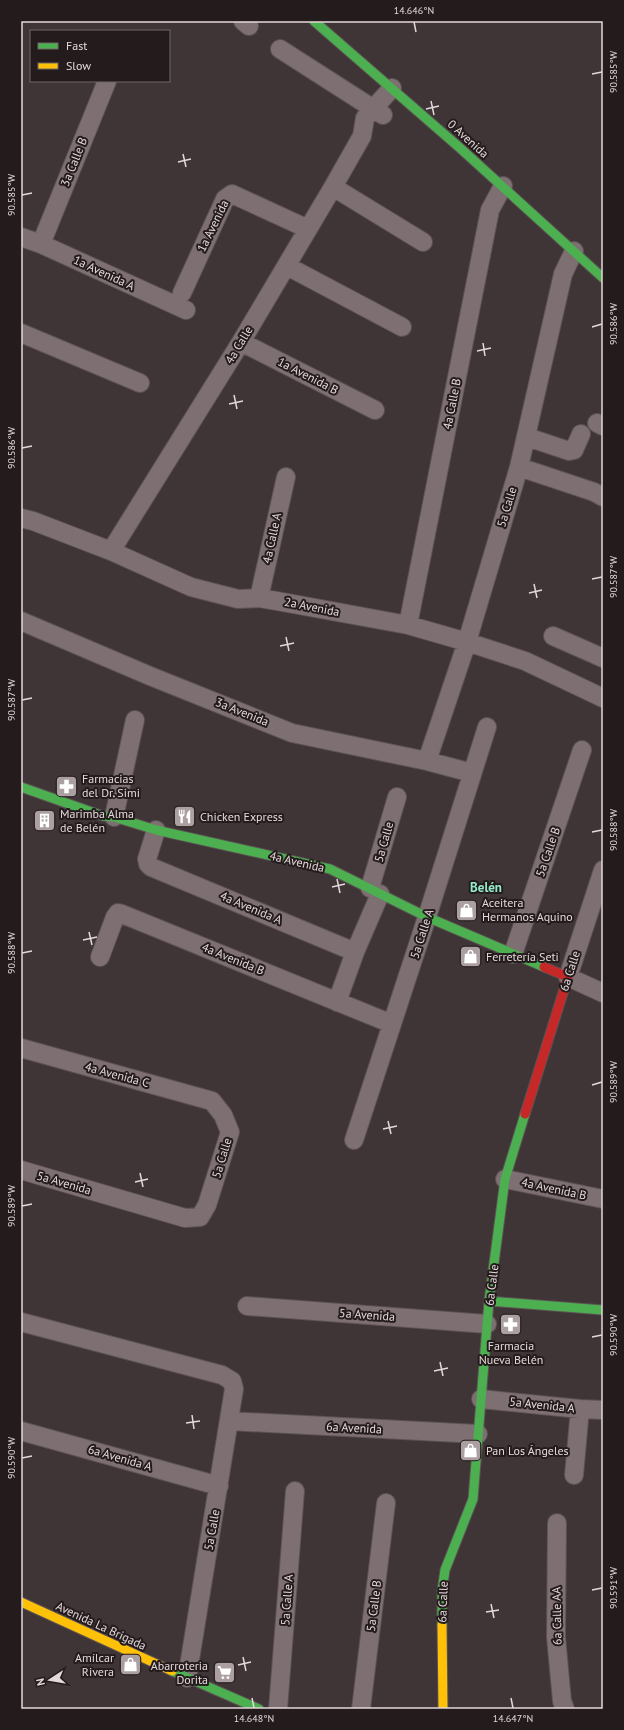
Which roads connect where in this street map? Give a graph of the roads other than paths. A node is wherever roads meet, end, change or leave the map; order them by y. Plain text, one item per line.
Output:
1 (314, 21) edge
2 (280, 49) dead end
3 (107, 82) edge
4 (396, 91) junction
5 (378, 112) junction
6 (503, 186) junction
7 (333, 187) junction
8 (308, 229) junction
9 (21, 237) edge
10 (423, 242) dead end
11 (41, 244) junction
12 (574, 251) junction
13 (287, 266) junction
14 (603, 278) edge
15 (182, 293) dead end
16 (186, 310) dead end
17 (402, 327) dead end
18 (21, 333) edge
19 (241, 342) junction
20 (140, 383) dead end
21 (375, 410) dead end
22 (581, 434) dead end
23 (527, 437) junction
24 (519, 467) junction
25 (286, 477) dead end
26 (603, 497) edge
27 (21, 518) edge
28 (111, 551) junction
29 (259, 598) junction
30 (21, 621) edge
31 (408, 625) junction
32 (554, 636) dead end
33 (467, 642) junction
34 (603, 658) edge
35 (603, 698) edge
36 (135, 720) dead end
37 (487, 727) dead end
38 (582, 750) dead end
39 (427, 761) junction
40 (472, 773) junction
41 (21, 787) edge
42 (397, 797) dead end
43 (114, 817) junction
44 (156, 830) junction
45 (603, 870) edge
46 (375, 891) junction
47 (427, 918) junction
48 (355, 952) junction
49 (513, 954) junction
50 (100, 957) dead end
51 (568, 977) junction
52 (603, 993) edge
53 (337, 1002) junction
54 (392, 1024) junction
55 (21, 1048) edge
56 (212, 1101) joint
57 (354, 1140) dead end
58 (21, 1170) edge
59 (505, 1179) junction
60 (603, 1199) edge
61 (200, 1217) joint
62 (489, 1301) junction
63 (247, 1306) dead end
64 (603, 1310) edge
65 (21, 1322) edge
66 (488, 1324) junction
67 (480, 1399) junction
68 (580, 1410) junction
69 (603, 1410) edge
70 (229, 1421) junction
71 (21, 1431) edge
72 (478, 1434) junction
73 (574, 1476) dead end
74 (219, 1486) junction
75 (295, 1491) dead end
76 (386, 1504) dead end
77 (557, 1523) dead end
78 (21, 1602) edge
79 (187, 1678) junction
80 (234, 1703) edge
81 (259, 1709) edge
82 (278, 1709) edge
83 (361, 1709) edge
84 (443, 1709) edge
85 (565, 1709) edge

1 - 4 street, 0 Avenida
2 - 5 street
3 - 11 street, 3a Calle B
4 - 5 street, 4a Calle
4 - 6 street, 0 Avenida
5 - 7 street, 4a Calle
6 - 12 street, 0 Avenida
6 - 31 street, 4a Calle B
7 - 8 street, 4a Calle
7 - 10 street
8 - 13 street, 4a Calle
8 - 15 street, 1a Avenida
9 - 11 street, 1a Avenida A
11 - 16 street, 1a Avenida A
12 - 14 street, 0 Avenida
12 - 23 street, 5a Calle
13 - 17 street
13 - 19 street, 4a Calle
18 - 20 street
19 - 21 street, 1a Avenida B
19 - 28 street, 4a Calle
22 - 23 street
23 - 24 street, 5a Calle
24 - 26 street
24 - 33 street, 5a Calle
25 - 29 street, 4a Calle A
27 - 28 street, 2a Avenida
28 - 29 street, 2a Avenida
29 - 31 street, 2a Avenida
30 - 39 street, 3a Avenida
31 - 33 street, 2a Avenida
32 - 34 street
33 - 35 street, 2a Avenida
33 - 39 street, 5a Calle
36 - 43 street
37 - 40 street, 5a Calle A
38 - 49 street, 5a Calle B
39 - 40 street, 3a Avenida
40 - 47 street, 5a Calle A
41 - 43 street, 4a Avenida
42 - 46 street, 5a Calle
43 - 44 street, 4a Avenida
44 - 46 street, 4a Avenida
44 - 48 street, 4a Avenida A
45 - 51 street, 6a Calle
46 - 47 street, 4a Avenida
46 - 48 street, 5a Calle
47 - 49 street, 4a Avenida
47 - 54 street, 5a Calle A
48 - 53 street, 5a Calle
49 - 51 street, 4a Avenida
50 - 53 street, 4a Avenida B
51 - 52 street, 4a Avenida
51 - 59 street, 6a Calle
53 - 54 street, 4a Avenida B
54 - 57 street, 5a Calle A
55 - 56 street, 4a Avenida C
56 - 61 street, 5a Calle
58 - 61 street, 5a Avenida
59 - 60 street, 4a Avenida B
59 - 62 street, 6a Calle
62 - 64 street
62 - 66 street, 6a Calle
63 - 66 street, 5a Avenida
65 - 70 street, 5a Calle
66 - 67 street, 6a Calle
67 - 68 street, 5a Avenida A
67 - 72 street, 6a Calle
68 - 69 street, 5a Avenida A
68 - 73 street
70 - 72 street, 6a Avenida
70 - 74 street, 5a Calle
71 - 74 street, 6a Avenida A
72 - 84 street, 6a Calle
74 - 79 street, 5a Calle
75 - 82 street, 5a Calle A
76 - 83 street, 5a Calle B
77 - 85 street, 6a Calle AA
78 - 79 street, Avenida La Brigada
79 - 80 street, Avenida La Brigada
80 - 81 street, Avenida La Brigada

